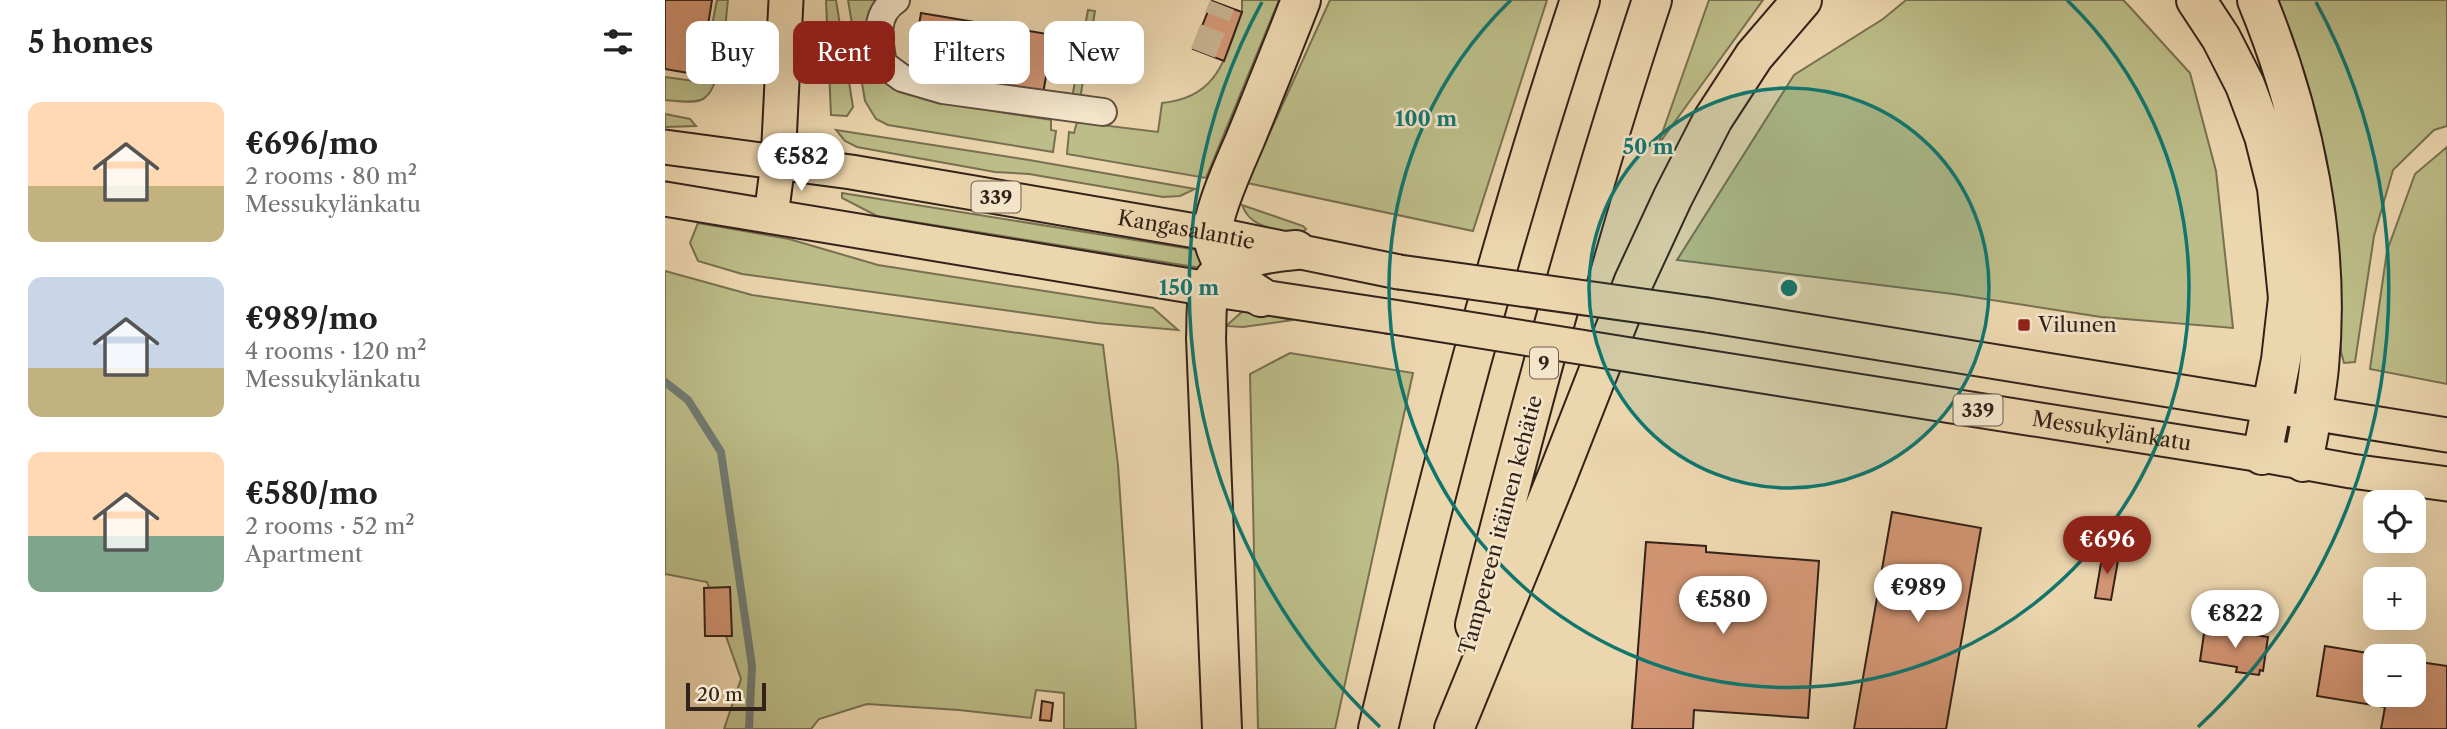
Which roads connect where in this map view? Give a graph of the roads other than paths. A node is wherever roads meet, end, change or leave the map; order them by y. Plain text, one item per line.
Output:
1 (786, 0) edge
2 (895, 0) edge
3 (901, 0) edge
4 (1301, 0) edge
5 (1580, 0) edge
6 (1652, 0) edge
7 (1802, 0) edge
8 (2196, 0) edge
9 (2257, 0) edge
10 (880, 21) edge
11 (895, 36) edge
12 (895, 73) edge
13 (1103, 112) dead end
14 (665, 147) edge
15 (778, 163) junction
16 (665, 199) edge
17 (771, 216) junction
18 (1296, 250) joint
19 (1216, 264) junction
20 (1261, 297) joint
21 (2271, 408) junction
22 (2312, 414) junction
23 (2447, 435) edge
24 (2262, 455) junction
25 (2303, 462) junction
26 (2447, 484) edge
27 (1222, 729) edge
28 (1378, 729) edge
29 (1448, 729) edge
30 (1454, 729) edge

1 - 15 main road
2 - 10 lane
3 - 11 lane
4 - 19 highway
5 - 28 highway
6 - 29 highway, Tampereen itäinen kehätie / 9
7 - 30 highway
8 - 21 highway
9 - 22 highway
12 - 13 lane
14 - 15 main road, Kangasalantie / 339
15 - 17 main road
15 - 19 main road, Kangasalantie / 339
16 - 17 main road
17 - 19 main road
18 - 19 highway
18 - 21 main road, bridge
19 - 20 highway
19 - 27 highway
20 - 24 main road, Messukylänkatu / 339, bridge
21 - 22 main road
21 - 24 highway
22 - 23 main road
22 - 25 highway
24 - 25 main road, Messukylänkatu / 339
25 - 26 main road, Messukylänkatu / 339

